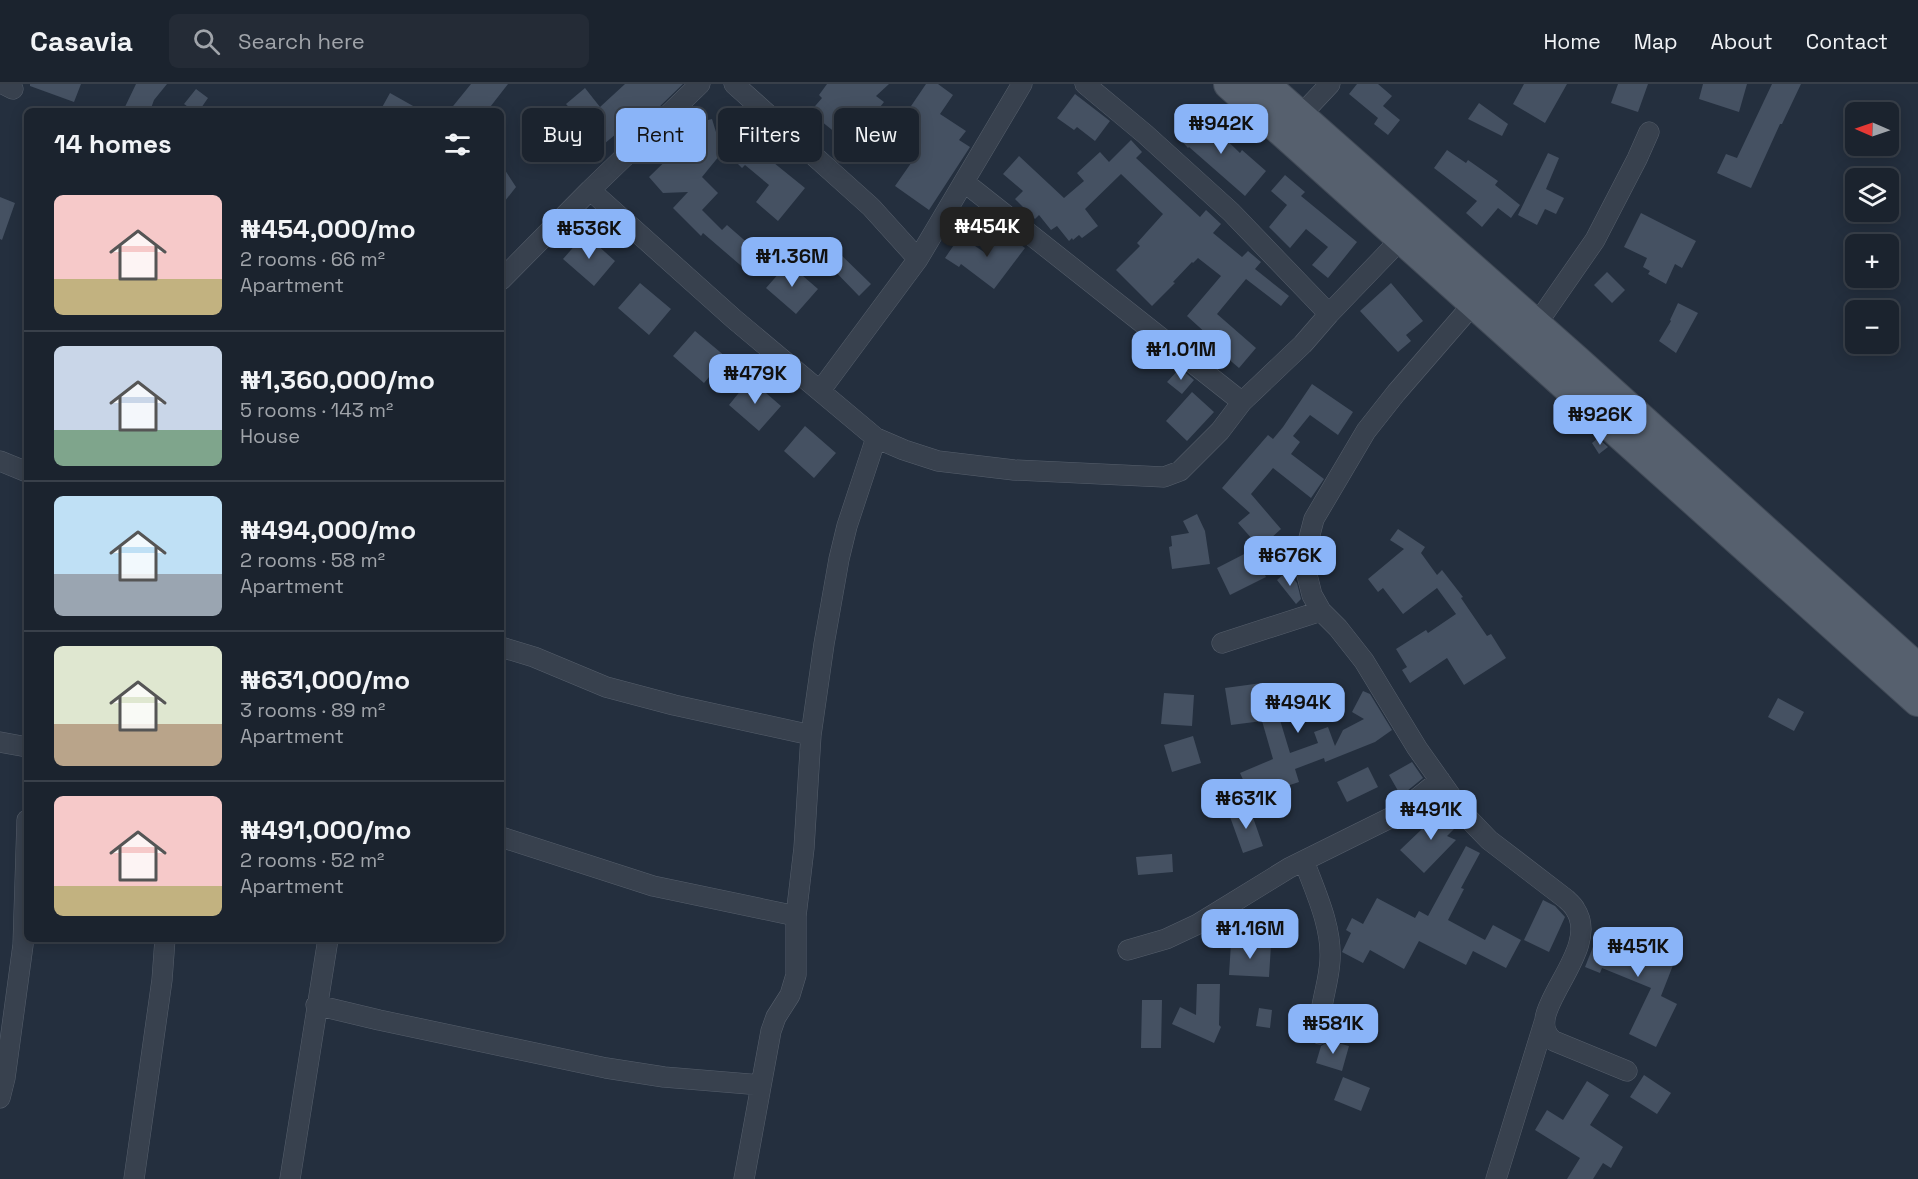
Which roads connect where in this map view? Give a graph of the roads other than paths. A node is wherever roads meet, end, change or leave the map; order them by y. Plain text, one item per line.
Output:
1 (700, 84) edge
2 (734, 84) edge
3 (1022, 84) edge
4 (1085, 84) edge
5 (1229, 84) edge
6 (1264, 84) edge
7 (1330, 84) edge
8 (1300, 116) junction
9 (1649, 132) dead end
10 (964, 182) junction
11 (590, 190) junction
12 (1401, 238) junction
13 (918, 259) junction
14 (504, 277) edge
15 (1474, 303) junction
16 (1329, 314) junction
17 (1536, 325) junction
18 (820, 391) junction
19 (1242, 402) junction
20 (876, 438) junction
21 (0, 461) edge
22 (24, 471) edge
23 (1321, 611) junction
24 (1222, 643) dead end
25 (504, 648) edge
26 (1918, 669) edge
27 (1918, 700) edge
28 (811, 735) junction
29 (0, 742) edge
30 (24, 746) edge
31 (1440, 780) junction
32 (504, 838) edge
33 (1304, 861) junction
34 (24, 914) edge
35 (796, 916) junction
36 (165, 942) edge
37 (327, 942) edge
38 (1128, 950) dead end
39 (316, 1005) junction
40 (1544, 1023) junction
41 (1320, 1034) dead end
42 (1627, 1071) dead end
43 (761, 1085) junction
44 (0, 1098) edge
45 (134, 1179) edge
46 (290, 1179) edge
47 (744, 1179) edge
48 (1496, 1179) edge

1 - 11 street
2 - 13 street
3 - 10 street
4 - 16 street
5 - 12 main road
6 - 8 main road
7 - 8 street
8 - 17 main road
9 - 17 street
10 - 13 street
10 - 19 street
11 - 14 street
11 - 18 street
12 - 15 main road
12 - 16 street
13 - 18 street
15 - 23 street
15 - 27 main road
16 - 19 street
17 - 26 main road
18 - 20 street
19 - 20 street
20 - 28 street
21 - 22 street
23 - 24 street
23 - 31 street
25 - 28 street
28 - 35 street
29 - 30 street
31 - 33 street
31 - 40 street
32 - 35 street
33 - 38 street
33 - 41 street
34 - 44 street
35 - 43 street
36 - 45 street
37 - 39 street
39 - 43 street
39 - 46 street
40 - 42 street
40 - 48 street
43 - 47 street

